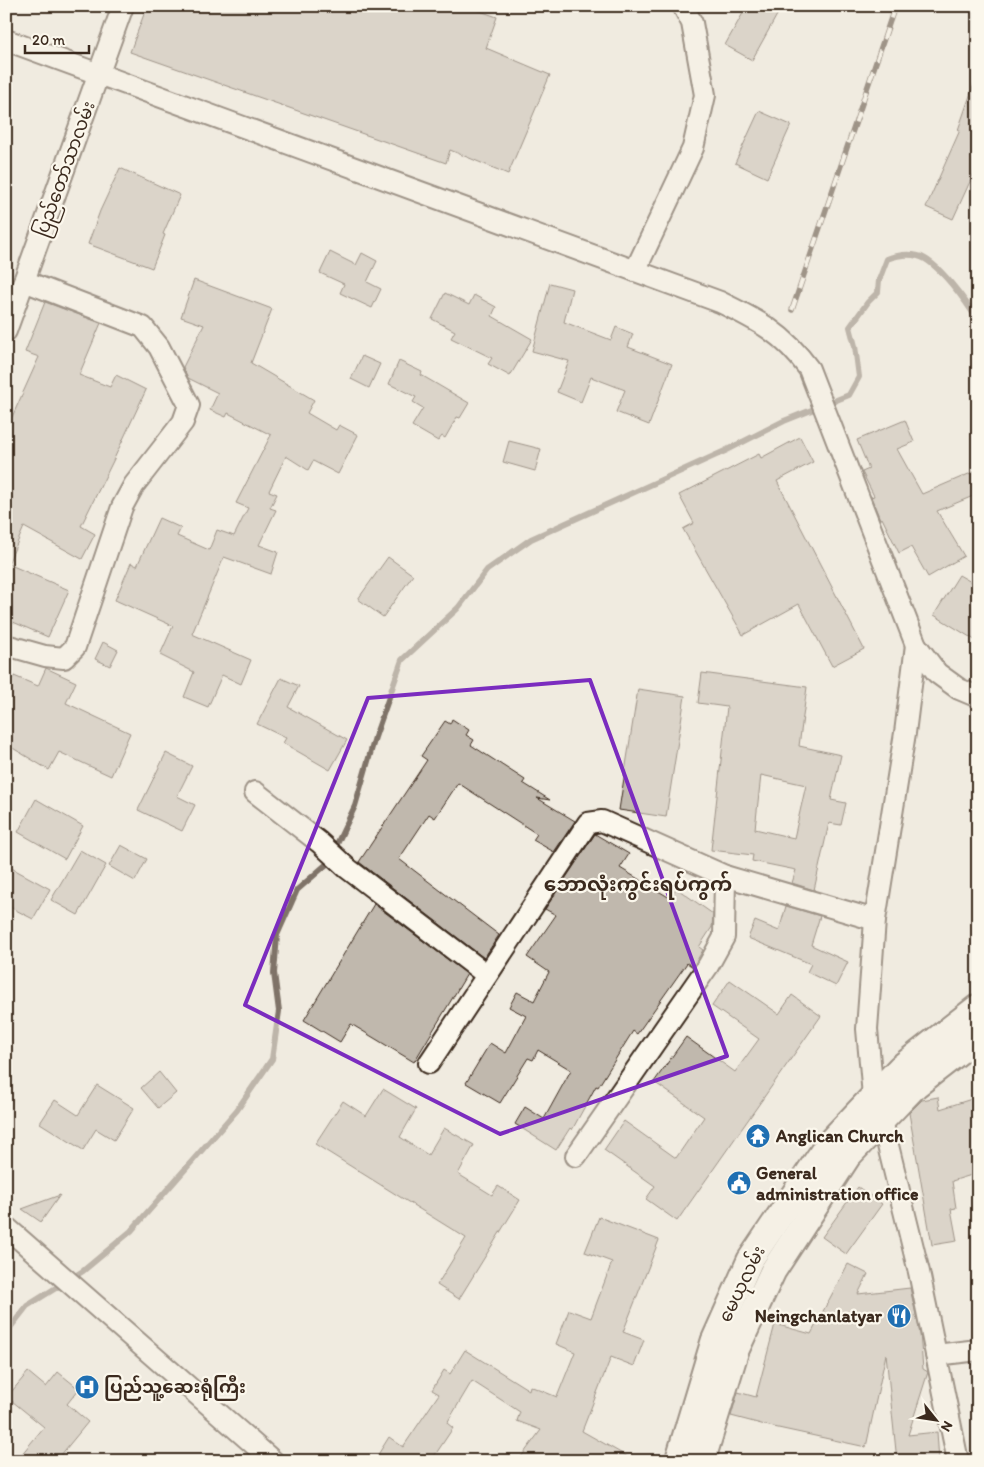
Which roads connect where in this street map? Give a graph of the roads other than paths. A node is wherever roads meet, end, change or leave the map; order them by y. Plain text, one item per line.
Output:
1 (123, 6) edge
2 (683, 6) edge
3 (6, 40) edge
4 (98, 74) junction
5 (635, 271) junction
6 (24, 281) junction
7 (6, 331) edge
8 (6, 645) edge
9 (916, 645) junction
10 (978, 697) edge
11 (255, 792) dead end
12 (725, 876) junction
13 (875, 920) junction
14 (487, 975) junction
15 (978, 1007) edge
16 (978, 1037) edge
17 (429, 1062) dead end
18 (873, 1096) junction
19 (882, 1121) junction
20 (576, 1156) dead end
21 (13, 1232) edge
22 (978, 1350) edge
23 (936, 1355) junction
24 (273, 1461) edge
25 (678, 1461) edge
26 (702, 1461) edge
27 (958, 1461) edge

1 - 4 street, ပြည်တော်သာလမ်း
2 - 5 street
3 - 4 street
4 - 5 street
4 - 6 street, ပြည်တော်သာလမ်း
5 - 9 street
6 - 7 street, ပြည်တော်သာလမ်း
6 - 8 street
9 - 10 street
9 - 13 street
11 - 14 street
12 - 13 street
12 - 14 street
12 - 20 street
13 - 18 street
14 - 17 street
15 - 18 main road, မေယုလမ်း
16 - 19 main road, မေယုလမ်း
18 - 19 street
18 - 25 main road, မေယုလမ်း
19 - 23 street
19 - 26 main road, မေယုလမ်း
21 - 24 street
22 - 23 street
23 - 27 street

